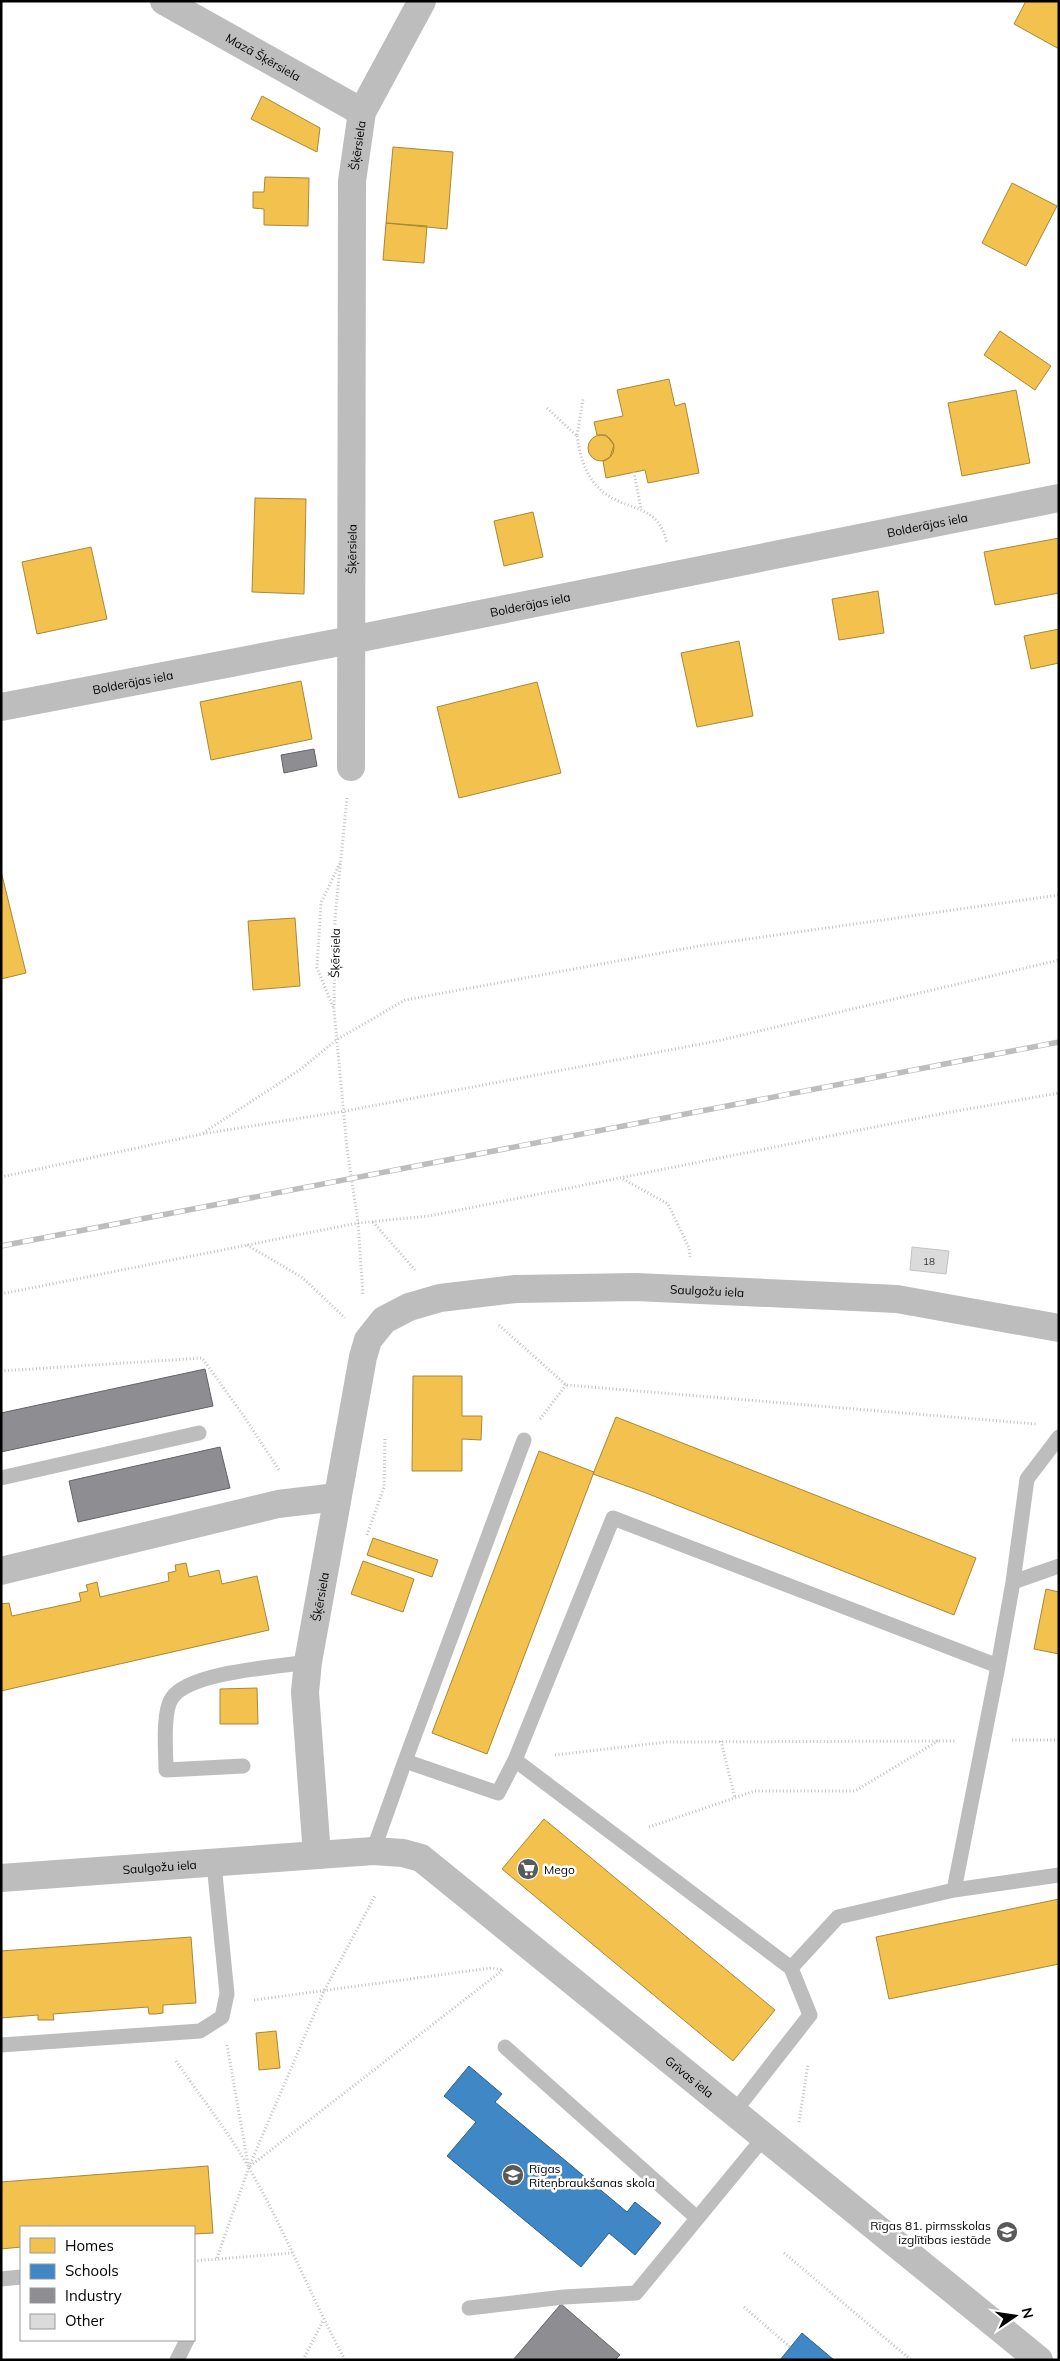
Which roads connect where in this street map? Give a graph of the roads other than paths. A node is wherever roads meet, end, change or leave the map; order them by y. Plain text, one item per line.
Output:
1 (164, 1) edge
2 (422, 1) edge
3 (362, 112) junction
4 (1056, 494) edge
5 (351, 640) junction
6 (1, 707) edge
7 (351, 767) road end
8 (1059, 1328) edge
9 (368, 1340) joint
10 (199, 1433) dead end
11 (1059, 1437) edge
12 (524, 1440) road end
13 (1, 1478) edge
14 (337, 1496) junction
15 (1059, 1566) edge
16 (1, 1571) edge
17 (1013, 1582) junction
18 (308, 1662) junction
19 (998, 1666) junction
20 (515, 1760) junction
21 (404, 1761) junction
22 (243, 1766) dead end
23 (373, 1851) junction
24 (317, 1855) junction
25 (214, 1864) junction
26 (1059, 1875) edge
27 (1, 1878) edge
28 (954, 1890) junction
29 (791, 1968) junction
30 (1, 2045) edge
31 (505, 2047) dead end
32 (735, 2111) junction
33 (766, 2136) junction
34 (697, 2218) junction
35 (20, 2277) edge
36 (1, 2279) edge
37 (470, 2308) dead end
38 (187, 2341) edge
39 (177, 2360) edge
40 (1039, 2360) edge

1 - 3 street, Mazā Šķērsiela
2 - 3 street, Šķērsiela
3 - 5 street, Šķērsiela
4 - 5 street, Bolderājas iela
5 - 6 street, Bolderājas iela
5 - 7 street, Šķērsiela
8 - 9 street, Saulgožu iela
9 - 14 street, Šķērsiela
10 - 13 lane
11 - 17 lane
12 - 21 lane
14 - 16 street
14 - 18 street, Šķērsiela
15 - 17 lane
17 - 19 lane
18 - 22 lane
18 - 24 street, Šķērsiela
19 - 20 lane
19 - 28 lane
20 - 21 lane
20 - 29 lane
21 - 23 lane
23 - 24 street, Grīvas iela
23 - 32 street, Grīvas iela
24 - 25 street, Saulgožu iela
25 - 27 street, Saulgožu iela
25 - 30 lane
26 - 28 lane
28 - 29 lane
29 - 32 lane
31 - 34 lane
32 - 33 street, Grīvas iela
33 - 34 lane
33 - 40 street, Grīvas iela
34 - 37 lane
35 - 36 lane
38 - 39 lane

